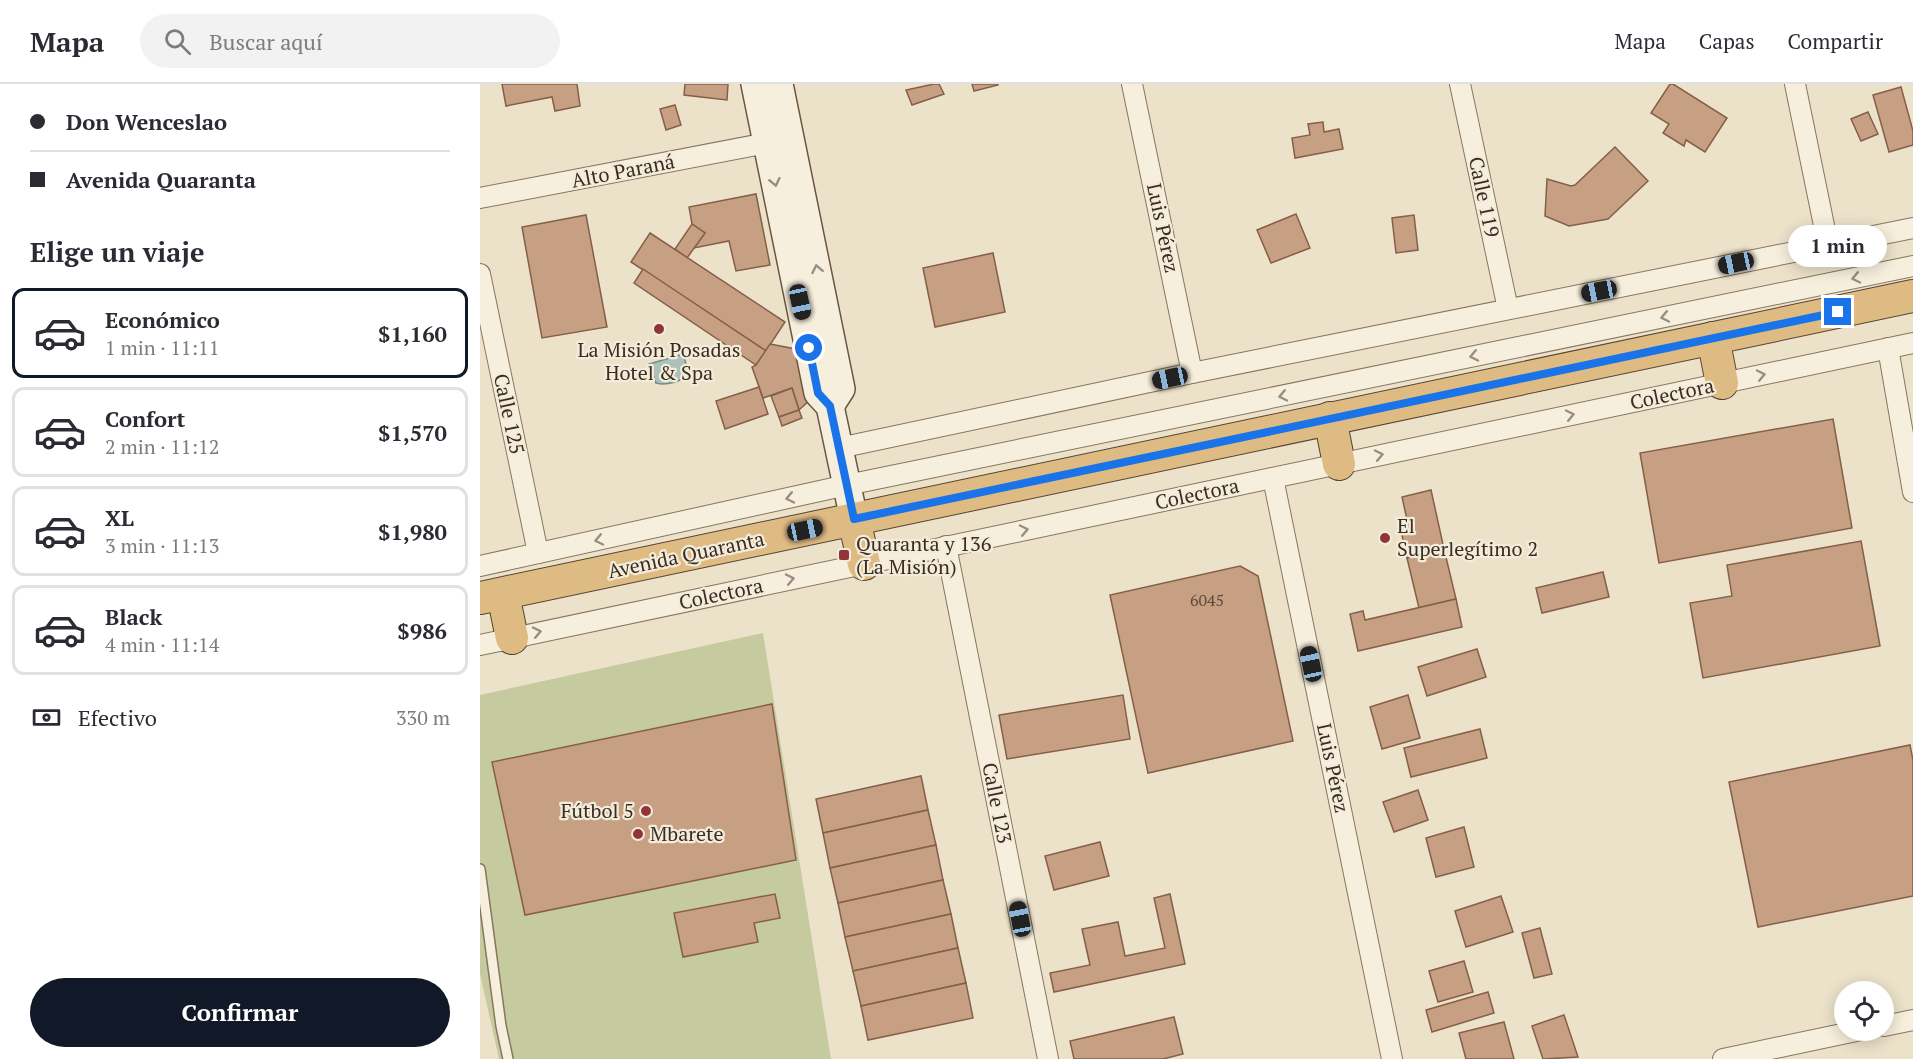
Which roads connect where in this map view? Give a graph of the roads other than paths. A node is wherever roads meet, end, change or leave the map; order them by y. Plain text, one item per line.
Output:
1 (755, 84) edge
2 (779, 84) edge
3 (1132, 84) edge
4 (1460, 84) edge
5 (1796, 84) edge
6 (767, 143) junction
7 (480, 198) edge
8 (1913, 228) edge
9 (1828, 245) junction
10 (1913, 266) edge
11 (480, 274) edge
12 (1913, 296) edge
13 (1508, 309) junction
14 (1713, 338) junction
15 (1913, 343) edge
16 (1888, 348) junction
17 (1192, 373) junction
18 (1722, 383) junction
19 (830, 406) junction
20 (1330, 418) junction
21 (839, 448) junction
22 (1340, 464) junction
23 (1273, 478) junction
24 (847, 485) junction
25 (1913, 492) edge
26 (854, 519) junction
27 (946, 546) junction
28 (538, 553) junction
29 (864, 564) junction
30 (480, 566) edge
31 (491, 596) edge
32 (512, 638) junction
33 (480, 645) edge
34 (480, 869) edge
35 (1913, 1020) edge
36 (1894, 1024) edge
37 (1834, 1036) edge
38 (508, 1059) edge
39 (1048, 1059) edge
40 (1392, 1059) edge
41 (1723, 1059) edge

1 - 6 main road
19 -> 2 main road
3 - 17 street, Luis Pérez
4 - 13 street, Calle 119
5 - 9 street
6 - 7 street, Alto Paraná
6 -> 19 main road
8 - 9 street
9 - 13 street
10 -> 24 street
11 - 28 street, Calle 125
12 - 14 highway, Avenida Quaranta
13 - 17 street
14 - 18 highway
14 - 20 highway, Avenida Quaranta
15 - 16 street, Colectora
18 -> 16 street, Colectora
16 - 25 street
17 - 21 street
22 -> 18 street, Colectora
19 - 21 main road
20 - 22 highway
20 - 26 highway, Avenida Quaranta
21 - 24 main road
22 - 23 street, Colectora
27 -> 23 street, Colectora
23 - 40 street, Luis Pérez
24 - 26 main road
24 -> 28 street
26 - 29 highway
26 - 31 highway, Avenida Quaranta
27 - 29 street, Colectora
27 - 39 street, Calle 123
28 - 30 street
32 -> 29 street, Colectora
31 - 32 highway
32 - 33 street, Colectora
34 - 38 lane
35 - 36 street
37 - 41 street

